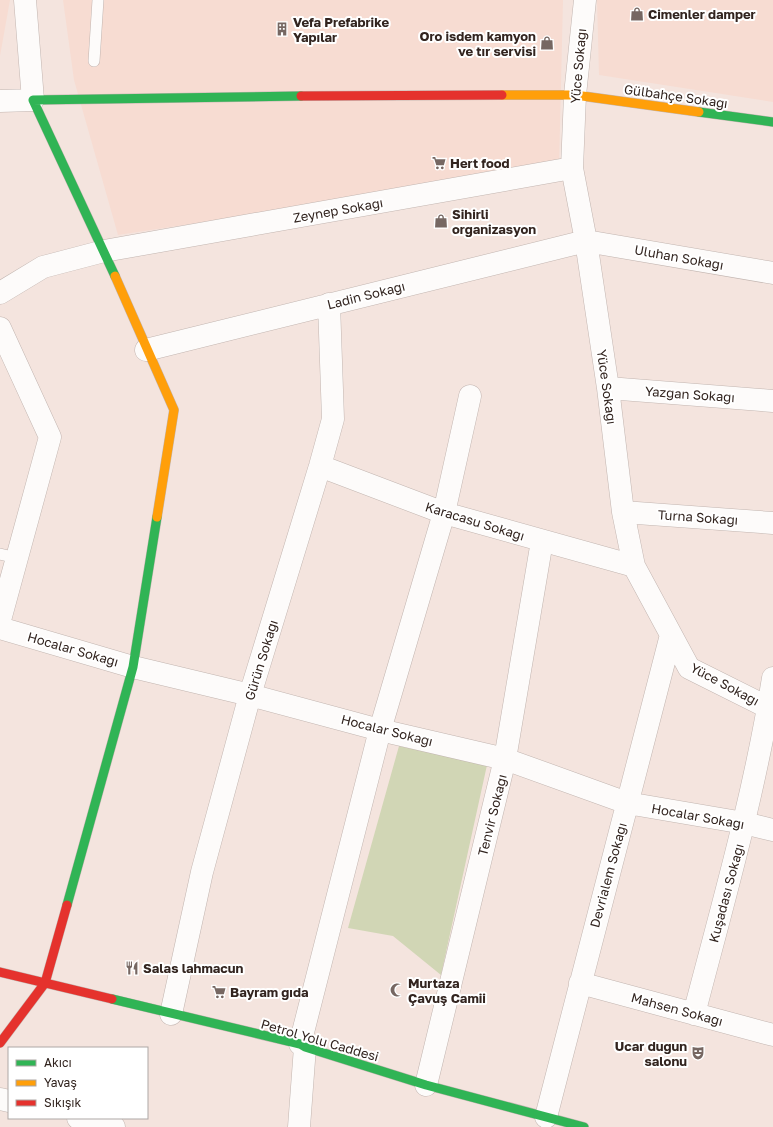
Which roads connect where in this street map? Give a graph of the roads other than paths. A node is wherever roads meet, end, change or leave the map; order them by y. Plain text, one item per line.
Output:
1 (25, 0) edge
2 (98, 0) edge
3 (585, 0) edge
4 (94, 61) dead end
5 (575, 95) junction
6 (33, 100) junction
7 (0, 101) edge
8 (773, 122) edge
9 (572, 168) junction
10 (586, 241) junction
11 (104, 251) junction
12 (773, 273) edge
13 (0, 293) edge
14 (329, 304) junction
15 (0, 328) edge
16 (146, 350) junction
17 (608, 388) junction
18 (470, 396) dead end
19 (773, 401) edge
20 (320, 466) junction
21 (623, 512) junction
22 (444, 513) junction
23 (773, 522) edge
24 (542, 541) junction
25 (8, 556) edge
26 (634, 566) junction
27 (0, 620) edge
28 (0, 628) edge
29 (671, 635) junction
30 (133, 667) junction
31 (773, 678) edge
32 (250, 695) junction
33 (771, 709) edge
34 (380, 730) junction
35 (505, 759) junction
36 (627, 803) junction
37 (744, 823) junction
38 (773, 830) edge
39 (0, 972) edge
40 (45, 983) junction
41 (580, 983) junction
42 (171, 1014) junction
43 (694, 1014) junction
44 (773, 1035) edge
45 (0, 1043) edge
46 (303, 1046) junction
47 (426, 1085) junction
48 (546, 1116) junction
49 (81, 1119) edge
50 (104, 1126) edge
51 (299, 1127) edge
52 (584, 1127) edge

1 - 6 street
2 - 4 lane
3 - 5 street, Yüce Sokağı
5 - 6 street, Gülbahçe Sokağı
5 - 8 street, Gülbahçe Sokağı
5 - 9 street, Yüce Sokağı
6 - 7 street
6 - 11 street
9 - 10 street, Yüce Sokağı
9 - 11 street, Zeynep Sokağı
10 - 12 street, Uluhan Sokağı
10 - 14 street, Ladin Sokağı
10 - 17 street, Yüce Sokağı
11 - 13 street, Zeynep Sokağı
11 - 16 street
14 - 16 street, Ladin Sokağı
14 - 20 street, Gürün Sokağı
15 - 25 street
16 - 30 street
17 - 19 street, Yazgan Sokağı
17 - 21 street, Yüce Sokağı
18 - 22 street
20 - 22 street, Karacasu Sokağı
20 - 32 street, Gürün Sokağı
21 - 23 street, Turna Sokağı
21 - 26 street, Yüce Sokağı
22 - 24 street, Karacasu Sokağı
22 - 34 street
24 - 26 street, Karacasu Sokağı
24 - 35 street, Tenvir Sokağı
25 - 27 street
26 - 29 street, Yüce Sokağı
28 - 30 street, Hocalar Sokağı
29 - 33 street, Yüce Sokağı
29 - 36 street, Devrialem Sokağı
30 - 32 street, Hocalar Sokağı
30 - 40 street
31 - 33 street, Kuşadası Sokağı
32 - 34 street, Hocalar Sokağı
32 - 42 street, Gürün Sokağı
33 - 37 street, Kuşadası Sokağı
34 - 35 street, Hocalar Sokağı
34 - 46 street
35 - 36 street, Hocalar Sokağı
35 - 47 street, Tenvir Sokağı
36 - 37 street, Hocalar Sokağı
36 - 41 street, Devrialem Sokağı
37 - 38 street, Hocalar Sokağı
37 - 43 street, Kuşadası Sokağı
39 - 40 street, Petrol Yolu Caddesi
40 - 42 street, Petrol Yolu Caddesi
40 - 45 street
41 - 43 street, Mahsen Sokağı
41 - 48 street, Devrialem Sokağı
42 - 46 street, Petrol Yolu Caddesi
43 - 44 street, Mahsen Sokağı
46 - 47 street, Petrol Yolu Caddesi
46 - 51 street
47 - 48 street, Petrol Yolu Caddesi
48 - 52 street, Petrol Yolu Caddesi
49 - 50 street

